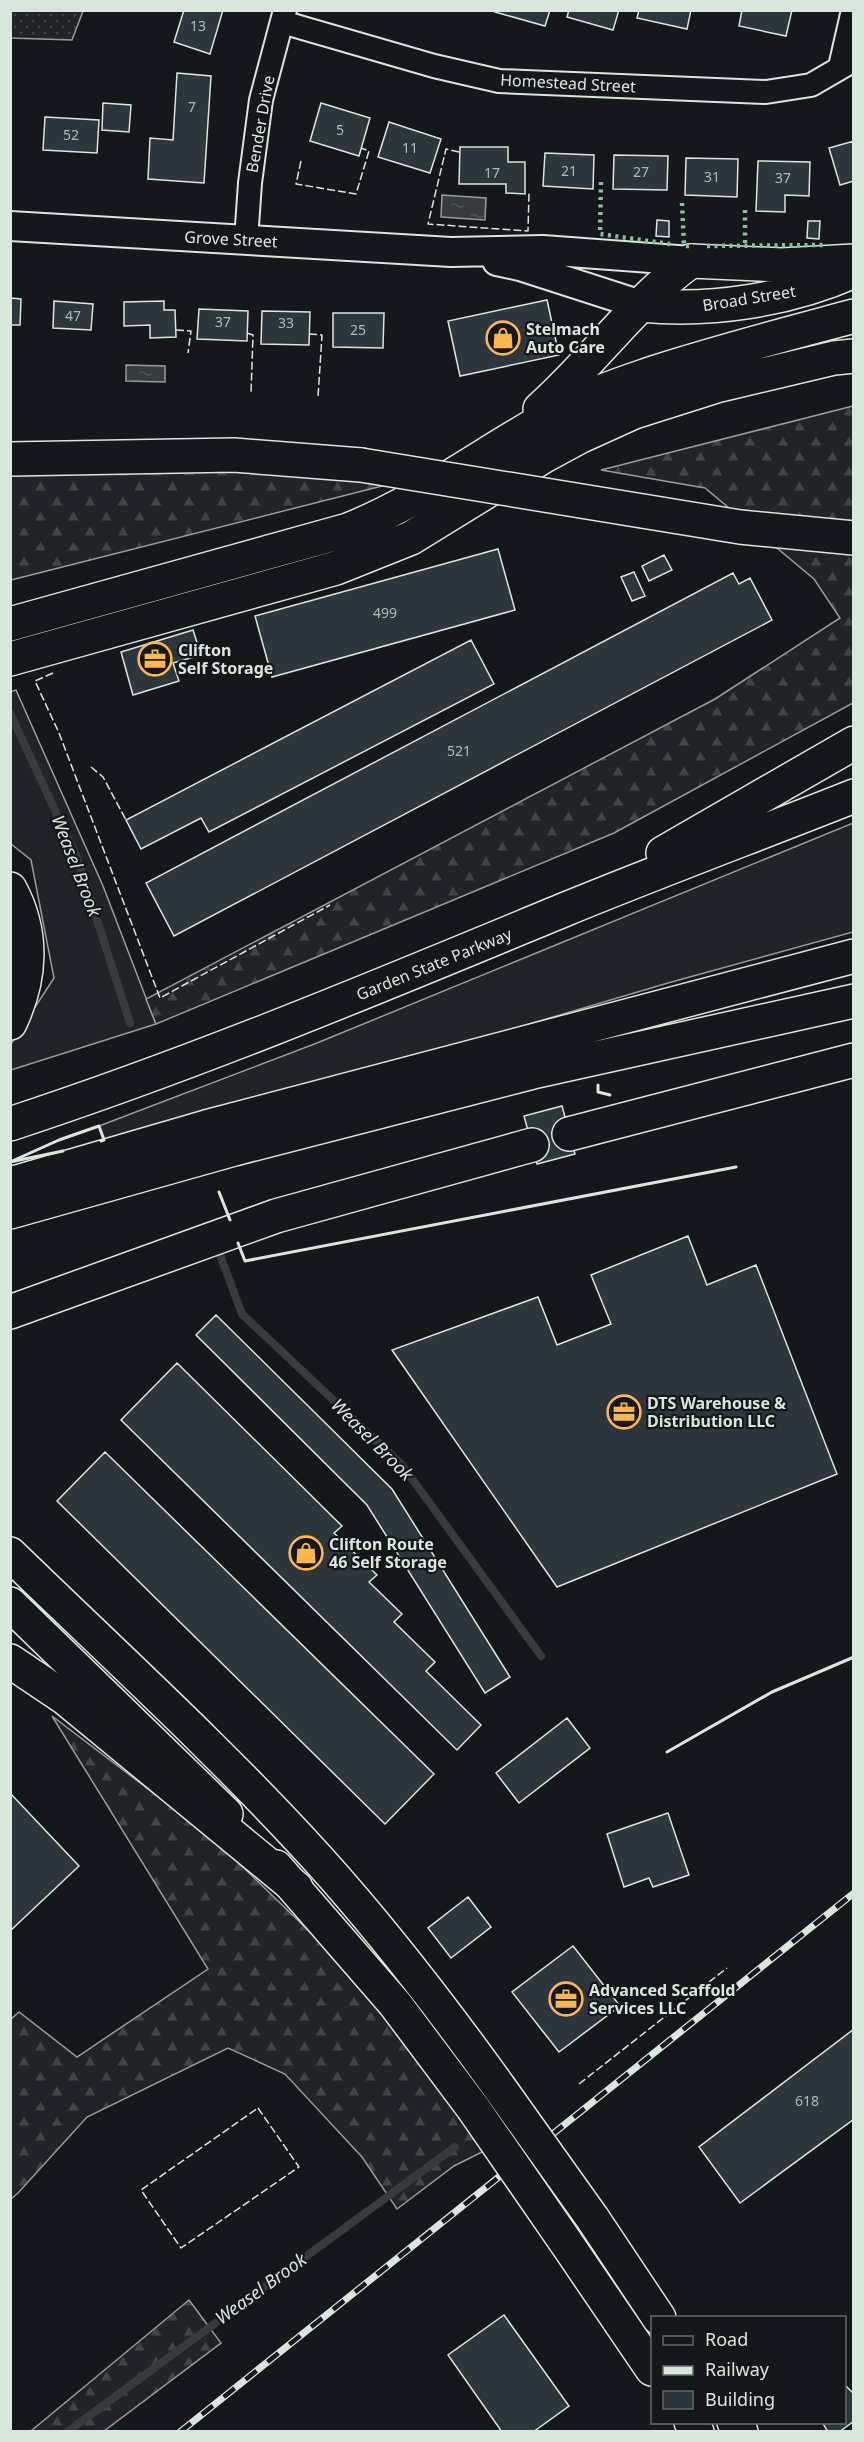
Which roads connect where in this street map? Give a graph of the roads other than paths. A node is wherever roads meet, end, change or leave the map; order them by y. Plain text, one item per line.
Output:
1 (853, 10) edge
2 (284, 16) edge
3 (847, 64) edge
4 (10, 226) edge
5 (246, 240) junction
6 (451, 252) junction
7 (691, 261) junction
8 (854, 261) edge
9 (854, 271) edge
10 (641, 305) junction
11 (854, 316) edge
12 (854, 356) edge
13 (491, 451) junction
14 (10, 459) edge
15 (854, 538) edge
16 (10, 624) edge
17 (63, 644) junction
18 (10, 659) edge
19 (10, 668) edge
20 (854, 743) edge
21 (854, 796) edge
22 (10, 889) edge
23 (568, 908) junction
24 (854, 956) edge
25 (854, 1001) edge
26 (10, 1023) edge
27 (854, 1060) edge
28 (10, 1125) edge
29 (569, 1134) dead end
30 (531, 1145) dead end
31 (10, 1184) edge
32 (10, 1212) edge
33 (10, 1312) edge
34 (10, 1554) edge
35 (10, 1604) edge
36 (10, 1660) edge
37 (296, 1888) junction
38 (658, 2316) edge
39 (651, 2368) edge

1 - 3 street
2 - 3 street, Homestead Street
2 - 5 street, Bender Drive
4 - 5 street, Grove Street
5 - 6 street, Grove Street
6 - 7 street, Grove Street
6 - 10 street, Grove Street
7 - 8 main road, Broad Street
7 - 10 main road
9 - 10 main road, Broad Street
10 - 13 main road
11 - 13 main road
12 - 17 main road
13 - 16 main road
14 - 15 main road, bridge
17 - 18 main road
17 - 19 main road
20 - 23 main road
21 - 23 main road, Garden State Parkway
22 - 26 main road
23 - 28 main road, Garden State Parkway
24 - 31 main road
25 - 32 main road
27 - 29 main road
30 - 33 main road
34 - 38 main road, bridge
35 - 37 main road
36 - 37 main road
37 - 39 main road, bridge

